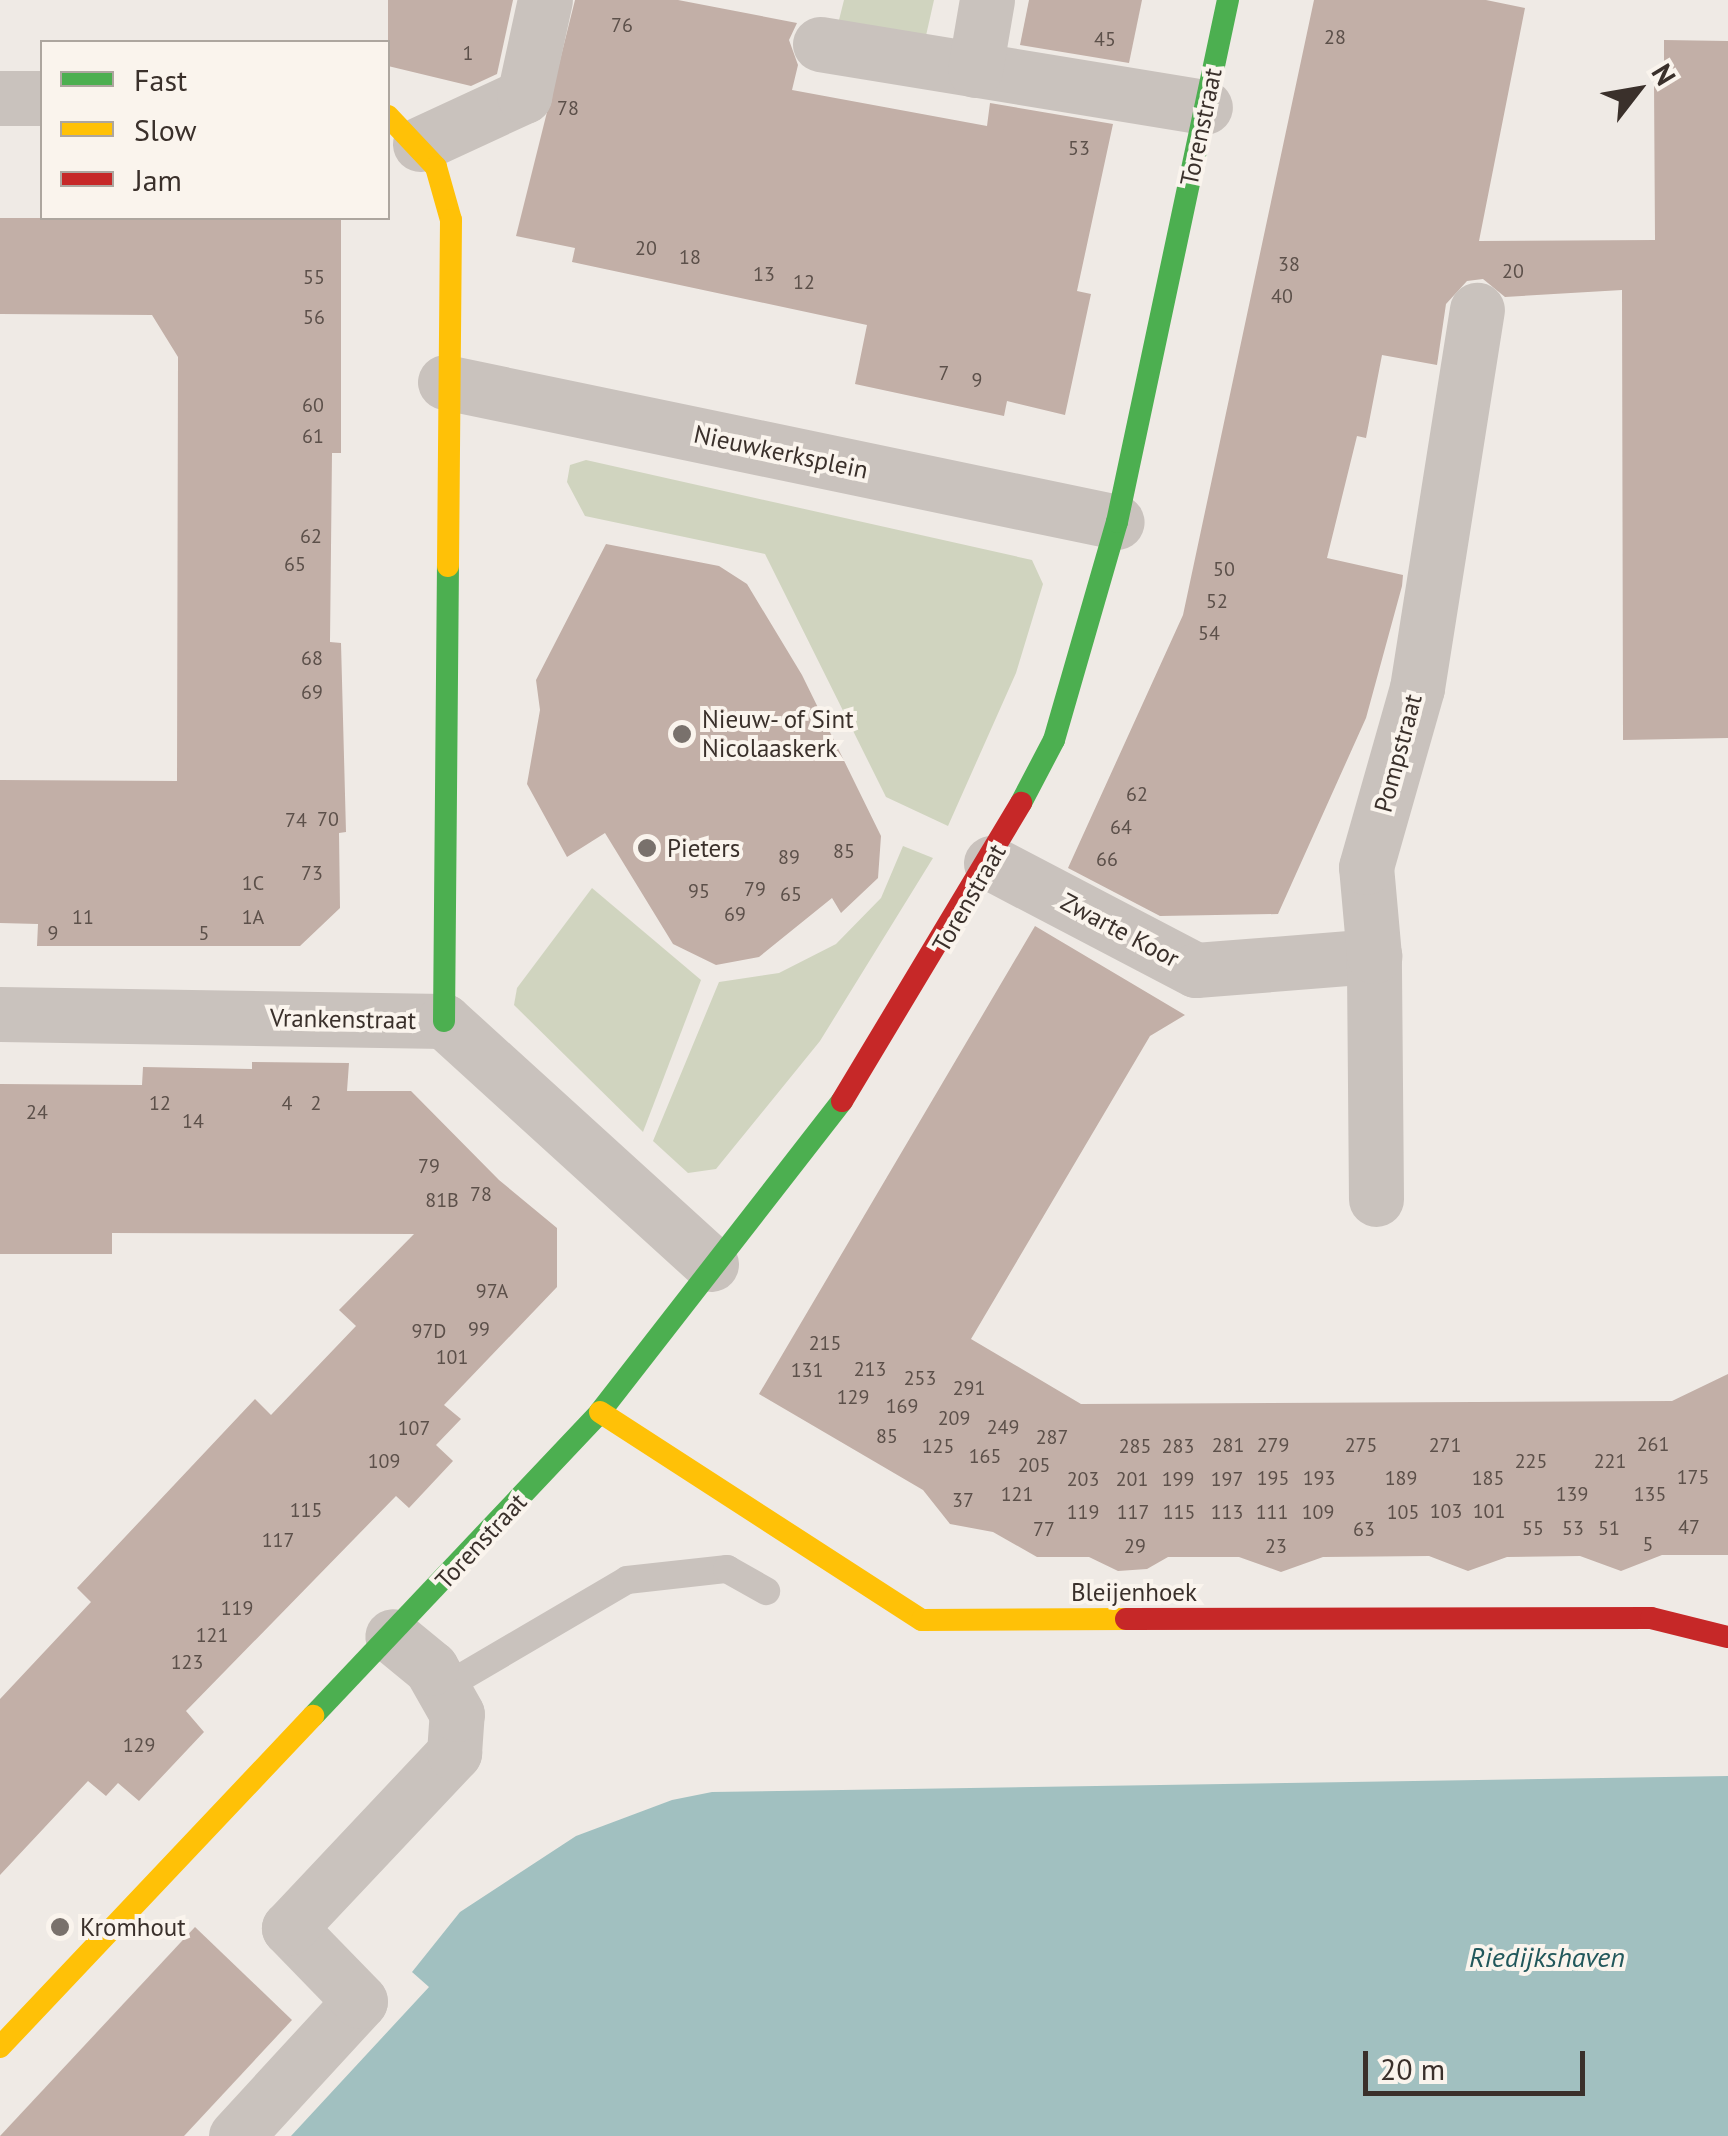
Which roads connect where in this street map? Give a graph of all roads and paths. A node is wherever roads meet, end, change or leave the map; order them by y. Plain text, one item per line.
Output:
1 (545, 0) edge
2 (988, 0) edge
3 (1228, 0) edge
4 (820, 44) dead end
5 (975, 70) junction
6 (0, 98) edge
7 (40, 98) edge
8 (1205, 107) junction
9 (404, 130) edge
10 (1477, 310) dead end
11 (445, 382) junction
12 (1117, 522) junction
13 (991, 862) junction
14 (1374, 956) junction
15 (0, 1014) edge
16 (444, 1020) junction
17 (1376, 1199) dead end
18 (711, 1264) junction
19 (600, 1412) junction
20 (766, 1591) dead end
21 (392, 1636) junction
22 (1728, 1637) edge
23 (444, 1688) junction
24 (0, 2047) edge
25 (236, 2136) edge

1 - 9 street
2 - 5 street
3 - 8 street, Torenstraat
4 - 5 street
5 - 8 street
6 - 7 street
8 - 12 street, Torenstraat
9 - 11 street
10 - 14 street, Pompstraat
11 - 12 street, Nieuwkerksplein
11 - 16 street
12 - 13 street, Torenstraat
13 - 14 street, Zwarte Koor
13 - 18 street, Torenstraat
14 - 17 street, Pompstraat
15 - 16 street, Vrankenstraat
16 - 18 street, Vrankenstraat
18 - 19 street, Torenstraat
19 - 21 street, Torenstraat
19 - 22 street, Bleijenhoek
20 - 23 lane
21 - 23 street
21 - 24 street, Torenstraat
23 - 25 street

